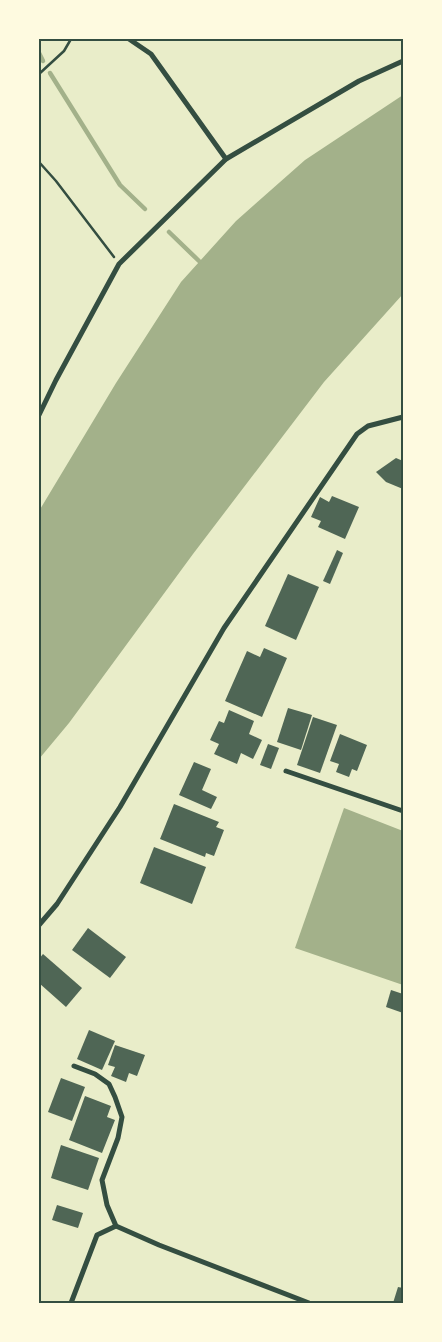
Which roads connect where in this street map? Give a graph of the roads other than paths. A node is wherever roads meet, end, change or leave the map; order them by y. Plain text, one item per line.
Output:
1 (130, 39) edge
2 (403, 61) edge
3 (226, 159) junction
4 (39, 415) edge
5 (403, 417) edge
6 (286, 770) dead end
7 (403, 811) edge
8 (39, 925) edge
9 (74, 1066) dead end
10 (116, 1226) junction
11 (71, 1303) edge
12 (308, 1303) edge

1 - 3 street
2 - 3 street
3 - 4 street
5 - 8 street
6 - 7 street
9 - 10 street
10 - 11 street
10 - 12 street

